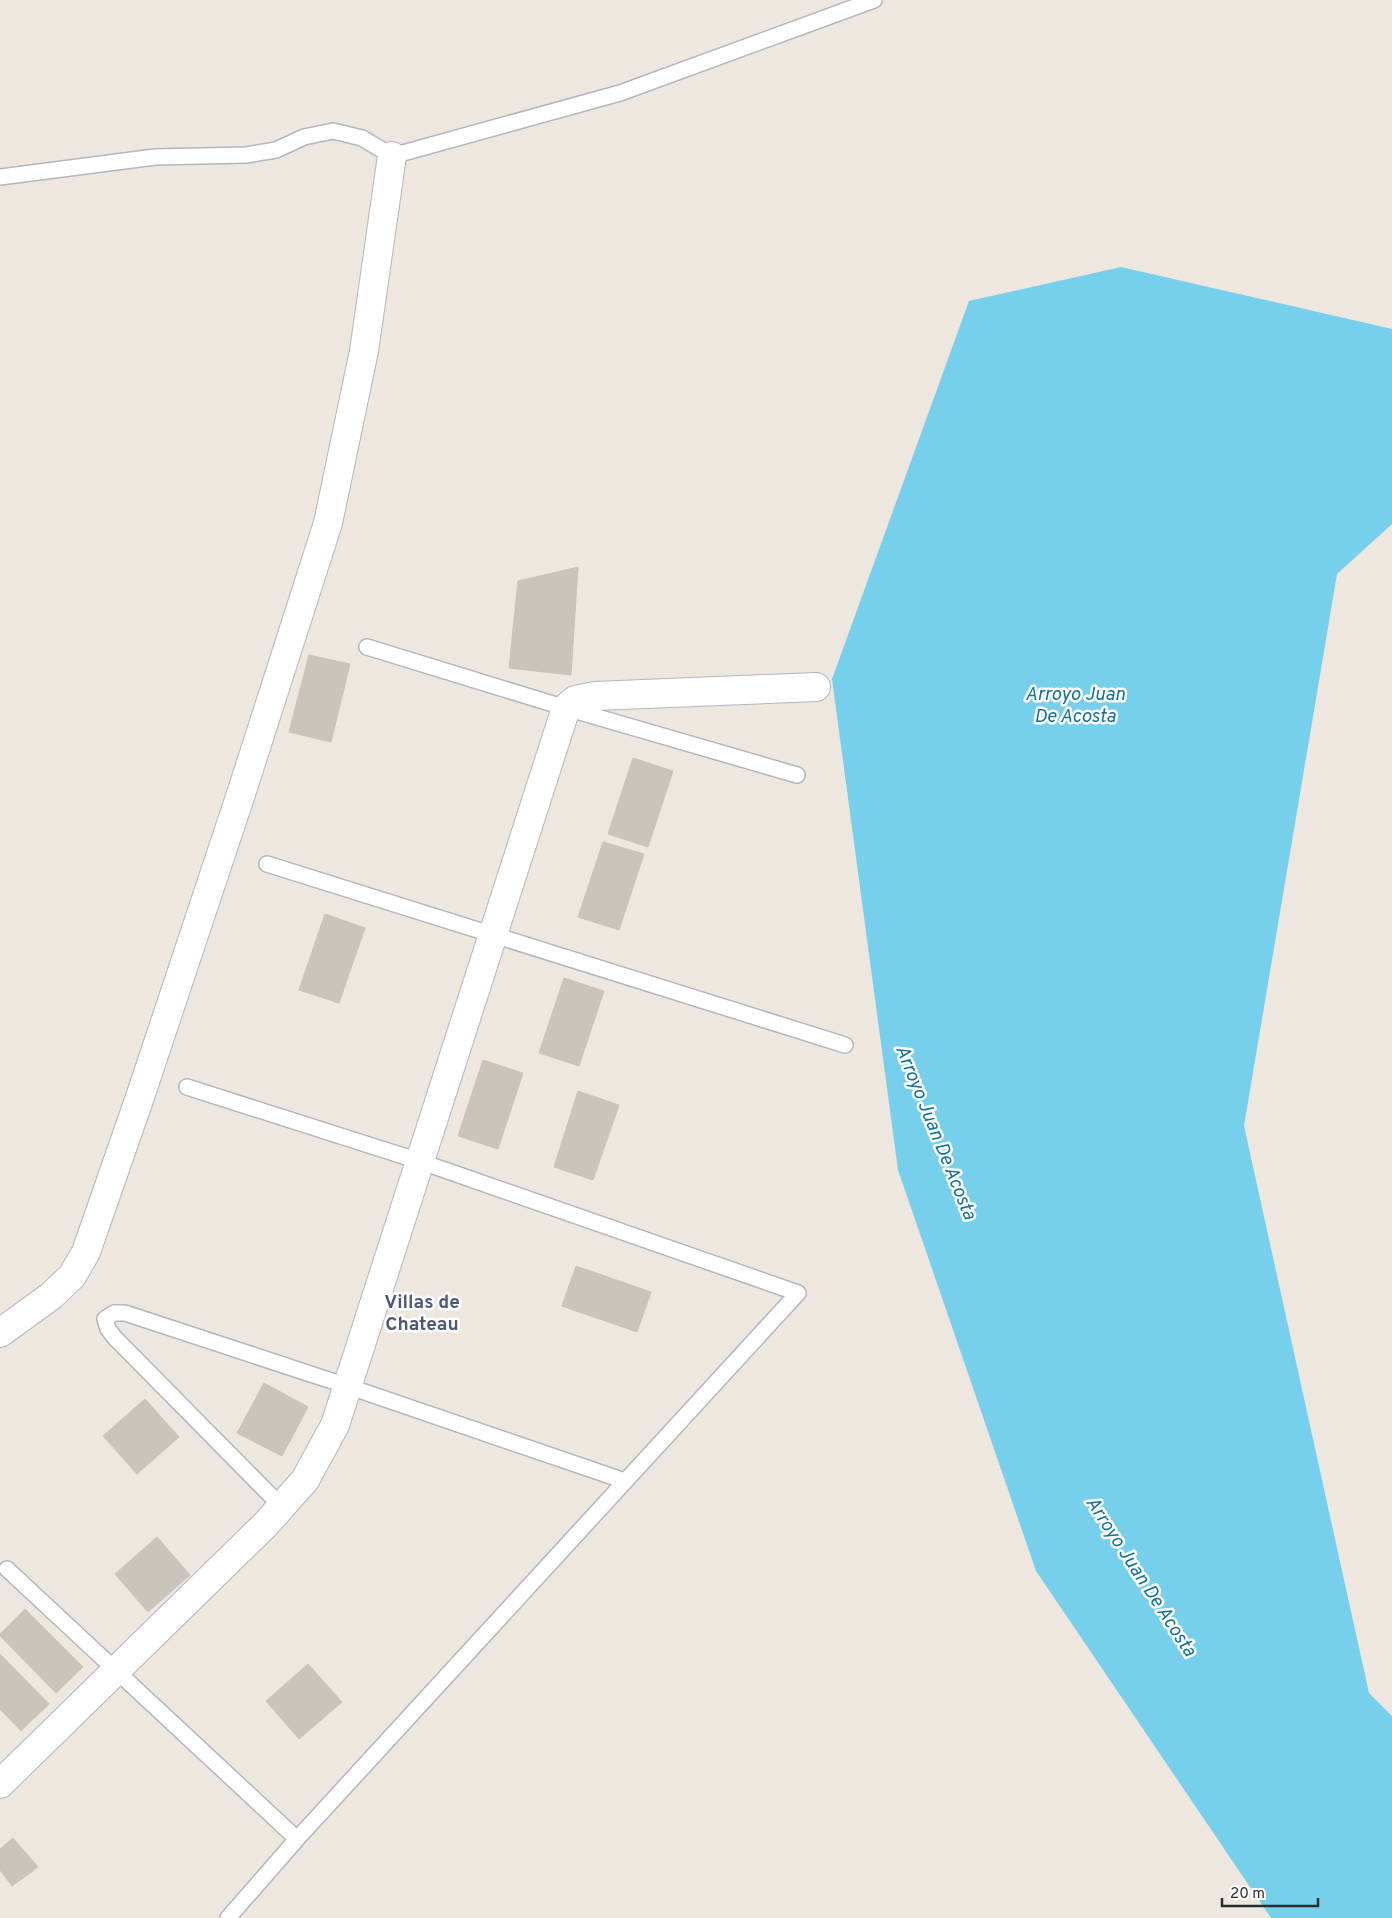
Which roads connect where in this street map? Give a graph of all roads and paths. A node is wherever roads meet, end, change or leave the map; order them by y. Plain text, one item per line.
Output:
1 (874, 0) edge
2 (392, 156) junction
3 (0, 177) edge
4 (367, 646) dead end
5 (816, 687) dead end
6 (566, 708) junction
7 (797, 775) dead end
8 (267, 864) dead end
9 (494, 934) junction
10 (845, 1045) dead end
11 (187, 1087) dead end
12 (419, 1160) junction
13 (0, 1333) edge
14 (347, 1386) junction
15 (625, 1481) junction
16 (282, 1507) junction
17 (7, 1569) dead end
18 (116, 1669) junction
19 (0, 1784) edge
20 (297, 1839) junction
21 (228, 1918) edge

1 - 2 lane
2 - 3 lane
2 - 13 street
4 - 6 lane
5 - 6 street
6 - 7 lane
6 - 9 street
8 - 9 lane
9 - 10 lane
9 - 12 street
11 - 12 lane
12 - 14 street
12 - 15 lane
14 - 15 lane
14 - 16 street
14 - 16 lane
15 - 20 lane
16 - 18 street
17 - 18 lane
18 - 19 street
18 - 20 lane
20 - 21 lane

